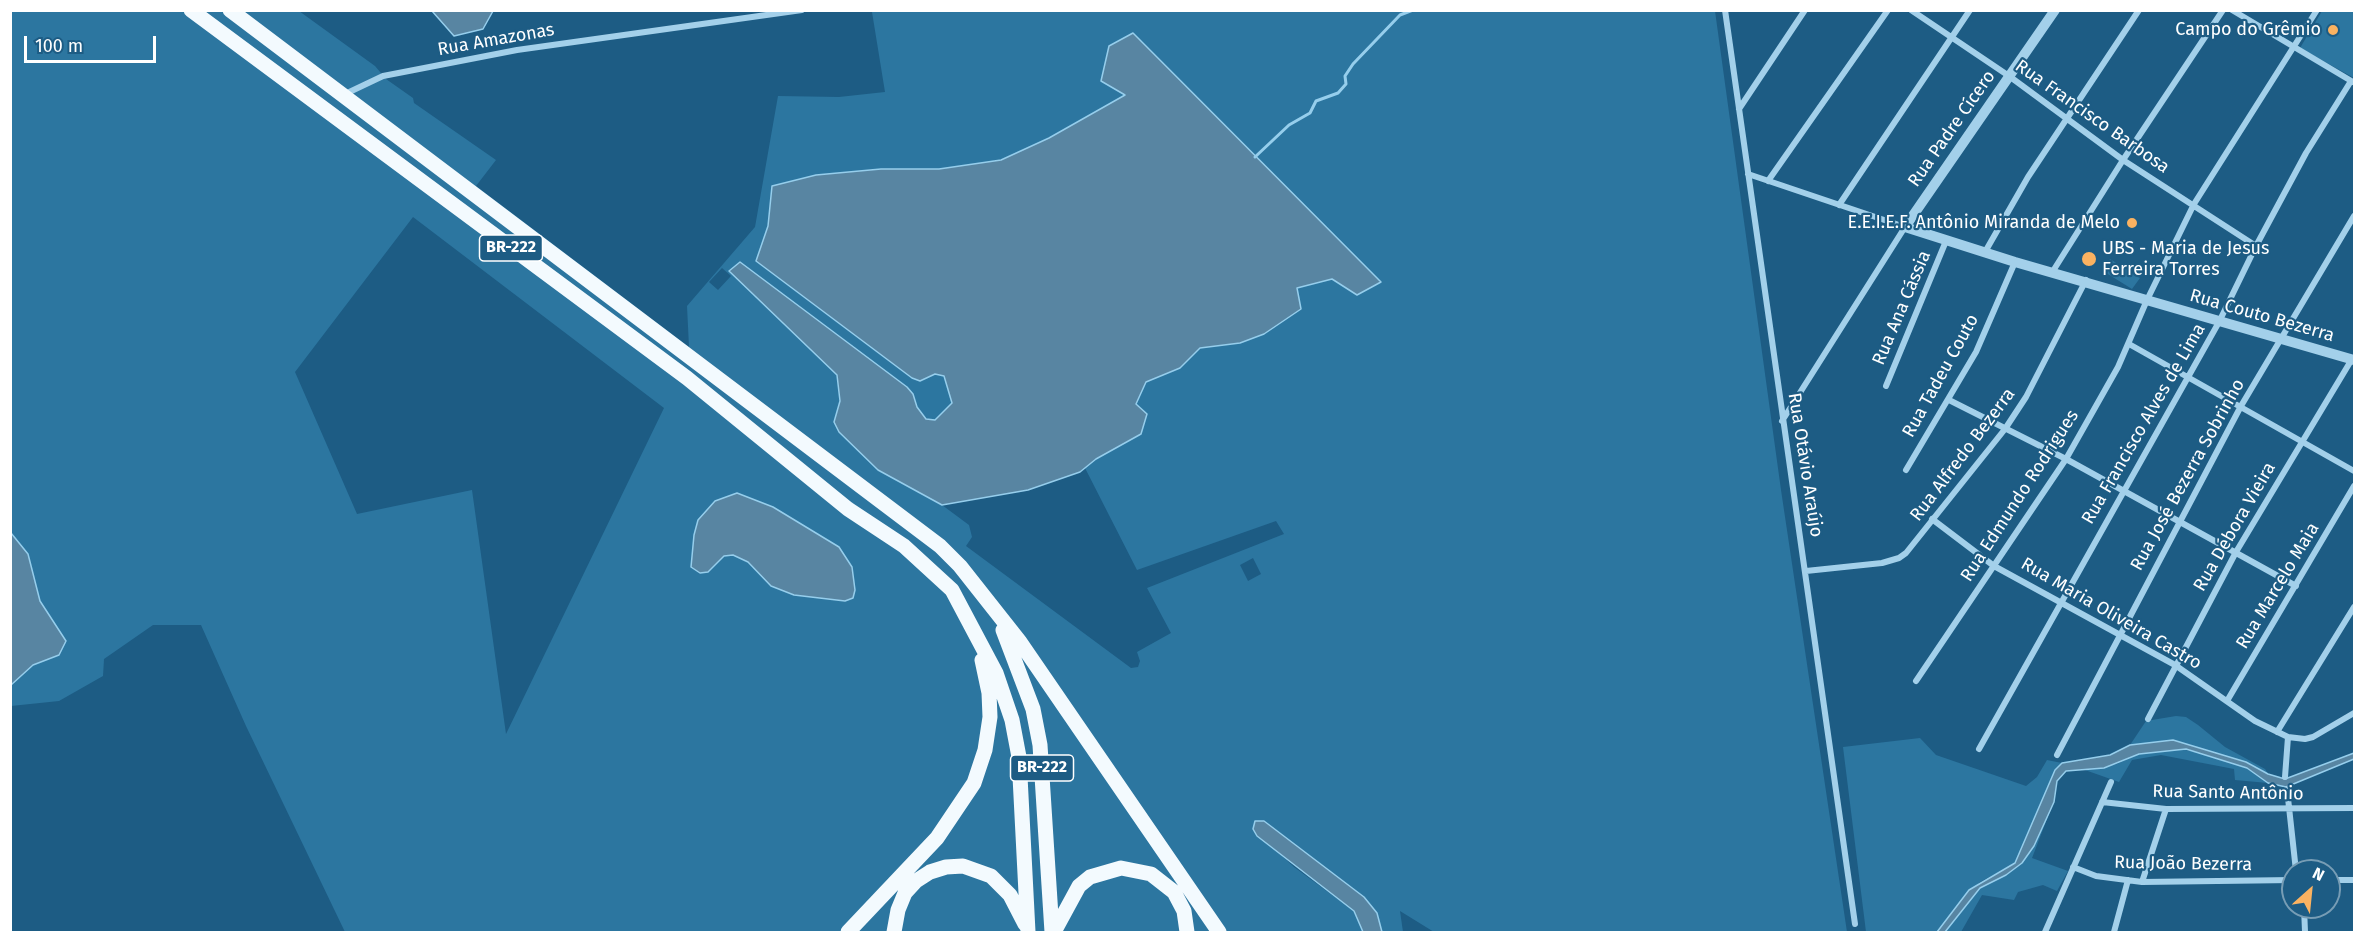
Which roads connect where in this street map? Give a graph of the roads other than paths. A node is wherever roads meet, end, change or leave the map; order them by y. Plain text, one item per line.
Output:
1 (192, 10) edge
2 (230, 10) edge
3 (802, 10) edge
4 (1725, 10) edge
5 (1805, 10) edge
6 (1888, 10) edge
7 (1911, 10) edge
8 (1970, 10) edge
9 (2055, 10) edge
10 (2139, 10) edge
11 (2223, 10) edge
12 (2232, 10) edge
13 (2317, 10) edge
14 (1951, 38) junction
15 (2294, 49) junction
16 (2009, 76) junction
17 (2353, 82) edge
18 (342, 95) junction
19 (1739, 109) junction
20 (2066, 119) junction
21 (2123, 160) junction
22 (1748, 174) junction
23 (1768, 181) junction
24 (2194, 204) junction
25 (1839, 205) junction
26 (2355, 216) edge
27 (1905, 227) junction
28 (1946, 241) junction
29 (2256, 246) junction
30 (1985, 252) junction
31 (2015, 262) junction
32 (2053, 271) junction
33 (2086, 280) junction
34 (2147, 300) junction
35 (2219, 322) junction
36 (2282, 339) junction
37 (2129, 344) junction
38 (2354, 358) edge
39 (2188, 376) junction
40 (1886, 386) dead end
41 (1949, 400) junction
42 (2241, 406) junction
43 (1782, 421) junction
44 (2005, 429) junction
45 (2302, 440) junction
46 (2066, 459) junction
47 (1906, 470) dead end
48 (2355, 471) edge
49 (2355, 486) edge
50 (2123, 490) junction
51 (1932, 519) junction
52 (2179, 520) junction
53 (2236, 552) junction
54 (1994, 566) junction
55 (931, 569) junction
56 (1806, 571) junction
57 (2296, 586) junction
58 (2062, 603) junction
59 (2355, 607) edge
60 (994, 612) junction
61 (970, 620) junction
62 (2119, 634) junction
63 (2175, 665) junction
64 (1916, 681) dead end
65 (2227, 701) junction
66 (2355, 713) edge
67 (2148, 718) dead end
68 (2277, 732) junction
69 (2288, 736) junction
70 (1979, 749) dead end
71 (2057, 755) dead end
72 (2285, 777) dead end
73 (2111, 782) dead end
74 (2287, 789) dead end
75 (2102, 802) junction
76 (2355, 808) edge
77 (2166, 809) junction
78 (2289, 809) junction
79 (2295, 859) edge
80 (2073, 867) junction
81 (2128, 880) junction
82 (2281, 880) edge
83 (2142, 882) junction
84 (1855, 924) dead end
85 (1028, 931) edge
86 (848, 933) edge
87 (894, 933) edge
88 (1053, 933) edge
89 (1187, 933) edge
90 (1219, 933) edge
91 (2045, 933) edge
92 (2114, 933) edge

1 - 55 highway, BR-222
2 - 18 highway, BR-222
3 - 18 street, Rua Amazonas
4 - 19 street, Rua Otávio Araújo
5 - 19 street
6 - 23 street
7 - 14 street, Rua Francisco Barbosa
8 - 14 street
9 - 16 street, Rua Padre Cícero
10 - 20 street
11 - 21 street
12 - 15 street
13 - 15 street, Rua Edmundo Rodrigues
14 - 16 street, Rua Francisco Barbosa
14 - 25 street
15 - 17 street
15 - 24 street, Rua Edmundo Rodrigues
16 - 20 street, Rua Francisco Barbosa
16 - 27 street, Rua Padre Cícero
17 - 29 street, Rua Francisco Alves de Lima
18 - 60 highway, BR-222
19 - 22 street, Rua Otávio Araújo
20 - 21 street, Rua Francisco Barbosa
20 - 30 street
21 - 24 street, Rua Francisco Barbosa
21 - 32 street
22 - 23 street, Rua Couto Bezerra
22 - 43 street, Rua Otávio Araújo
23 - 25 street, Rua Couto Bezerra
24 - 29 street, Rua Francisco Barbosa
24 - 34 street, Rua Edmundo Rodrigues
25 - 27 street, Rua Couto Bezerra
26 - 36 street, Rua José Bezerra Sobrinho
27 - 28 street, Rua Couto Bezerra
27 - 43 street, Rua Padre Cícero
28 - 30 street, Rua Couto Bezerra
28 - 40 street, Rua Ana Cássia
29 - 35 street, Rua Francisco Alves de Lima
30 - 31 street, Rua Couto Bezerra
31 - 32 street, Rua Couto Bezerra
31 - 41 street, Rua Tadeu Couto
32 - 33 street, Rua Couto Bezerra
33 - 34 street, Rua Couto Bezerra
33 - 44 street, Rua Alfredo Bezerra
34 - 35 street, Rua Couto Bezerra
34 - 37 street, Rua Edmundo Rodrigues
35 - 36 street, Rua Couto Bezerra
35 - 39 street, Rua Francisco Alves de Lima
36 - 38 street, Rua Couto Bezerra
36 - 42 street, Rua José Bezerra Sobrinho
37 - 39 street
37 - 46 street, Rua Edmundo Rodrigues
38 - 45 street, Rua Débora Vieira
39 - 42 street
39 - 50 street, Rua Francisco Alves de Lima
41 - 44 street
41 - 47 street, Rua Tadeu Couto
42 - 45 street
42 - 52 street, Rua José Bezerra Sobrinho
43 - 56 street, Rua Otávio Araújo
44 - 46 street
44 - 51 street, Rua Alfredo Bezerra
45 - 48 street
45 - 53 street, Rua Débora Vieira
46 - 50 street
46 - 54 street, Rua Edmundo Rodrigues
49 - 57 street, Rua Marcelo Maia
50 - 52 street
50 - 58 street, Rua Francisco Alves de Lima
51 - 54 street, Rua Maria Oliveira Castro
51 - 56 street, Rua Alfredo Bezerra
52 - 53 street
52 - 62 street, Rua José Bezerra Sobrinho
53 - 57 street
53 - 63 street, Rua Débora Vieira
54 - 58 street, Rua Maria Oliveira Castro
54 - 64 street, Rua Edmundo Rodrigues
55 - 60 highway
55 - 61 highway, BR-222
56 - 84 street, Rua Otávio Araújo
57 - 65 street, Rua Marcelo Maia
58 - 62 street, Rua Maria Oliveira Castro
58 - 70 street, Rua Francisco Alves de Lima
59 - 68 street
60 - 88 highway, BR-222
60 - 90 highway
61 - 85 highway, BR-222
61 - 86 highway
62 - 63 street, Rua Maria Oliveira Castro
62 - 71 street, Rua José Bezerra Sobrinho
63 - 65 street, Rua Maria Oliveira Castro
63 - 67 street, Rua Débora Vieira
65 - 68 street, Rua Maria Oliveira Castro
66 - 69 street
68 - 69 street, Rua Maria Oliveira Castro
69 - 72 street
73 - 75 street
74 - 78 street
75 - 77 street, Rua Santo Antônio
75 - 80 street
76 - 78 street, Rua Santo Antônio
77 - 78 street, Rua Santo Antônio
77 - 83 street
78 - 79 street
80 - 81 street, Rua João Bezerra
80 - 91 street
81 - 83 street, Rua João Bezerra
81 - 92 street
82 - 83 street, Rua João Bezerra
85 - 87 highway
88 - 89 highway

